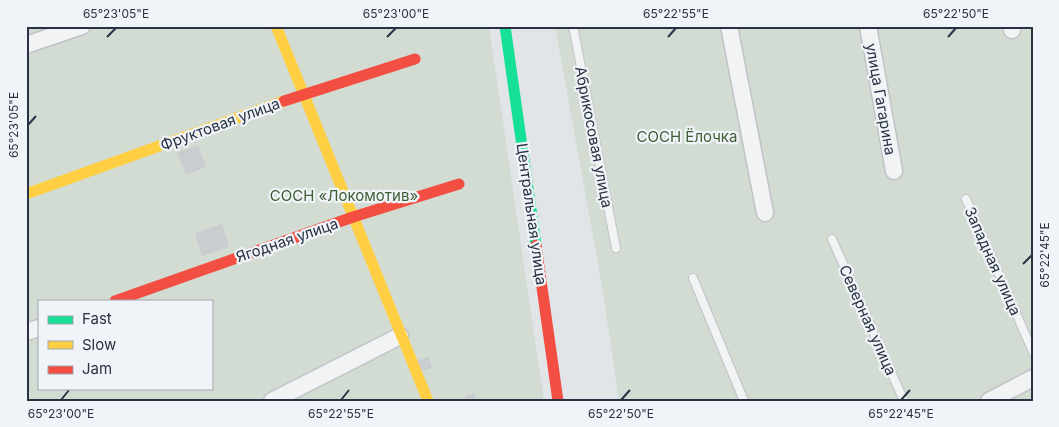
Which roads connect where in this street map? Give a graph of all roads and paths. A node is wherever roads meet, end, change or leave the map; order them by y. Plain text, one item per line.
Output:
1 (82, 26) edge
2 (276, 26) edge
3 (505, 26) edge
4 (573, 26) edge
5 (729, 26) edge
6 (868, 26) edge
7 (26, 45) edge
8 (415, 59) dead end
9 (303, 94) junction
10 (894, 171) dead end
11 (459, 184) dead end
12 (26, 194) edge
13 (966, 199) dead end
14 (764, 213) dead end
15 (353, 217) junction
16 (832, 239) dead end
17 (616, 248) dead end
18 (693, 278) dead end
19 (118, 300) edge
20 (38, 328) edge
21 (26, 332) edge
22 (400, 336) junction
23 (1033, 352) edge
24 (1033, 378) edge
25 (272, 401) edge
26 (428, 401) edge
27 (558, 401) edge
28 (744, 401) edge
29 (904, 401) edge
30 (988, 401) edge

1 - 7 street
2 - 9 street
3 - 27 street, Центральная улица
4 - 17 lane, Абрикосовая улица
5 - 14 street
6 - 10 street, улица Гагарина
8 - 9 street, Фруктовая улица
9 - 12 street, Фруктовая улица
9 - 15 street
11 - 15 street, Ягодная улица
13 - 23 lane, Западная улица
15 - 19 street, Ягодная улица
15 - 22 street
16 - 29 lane, Северная улица
18 - 28 lane
20 - 21 street
22 - 25 street
22 - 26 street
24 - 30 street

